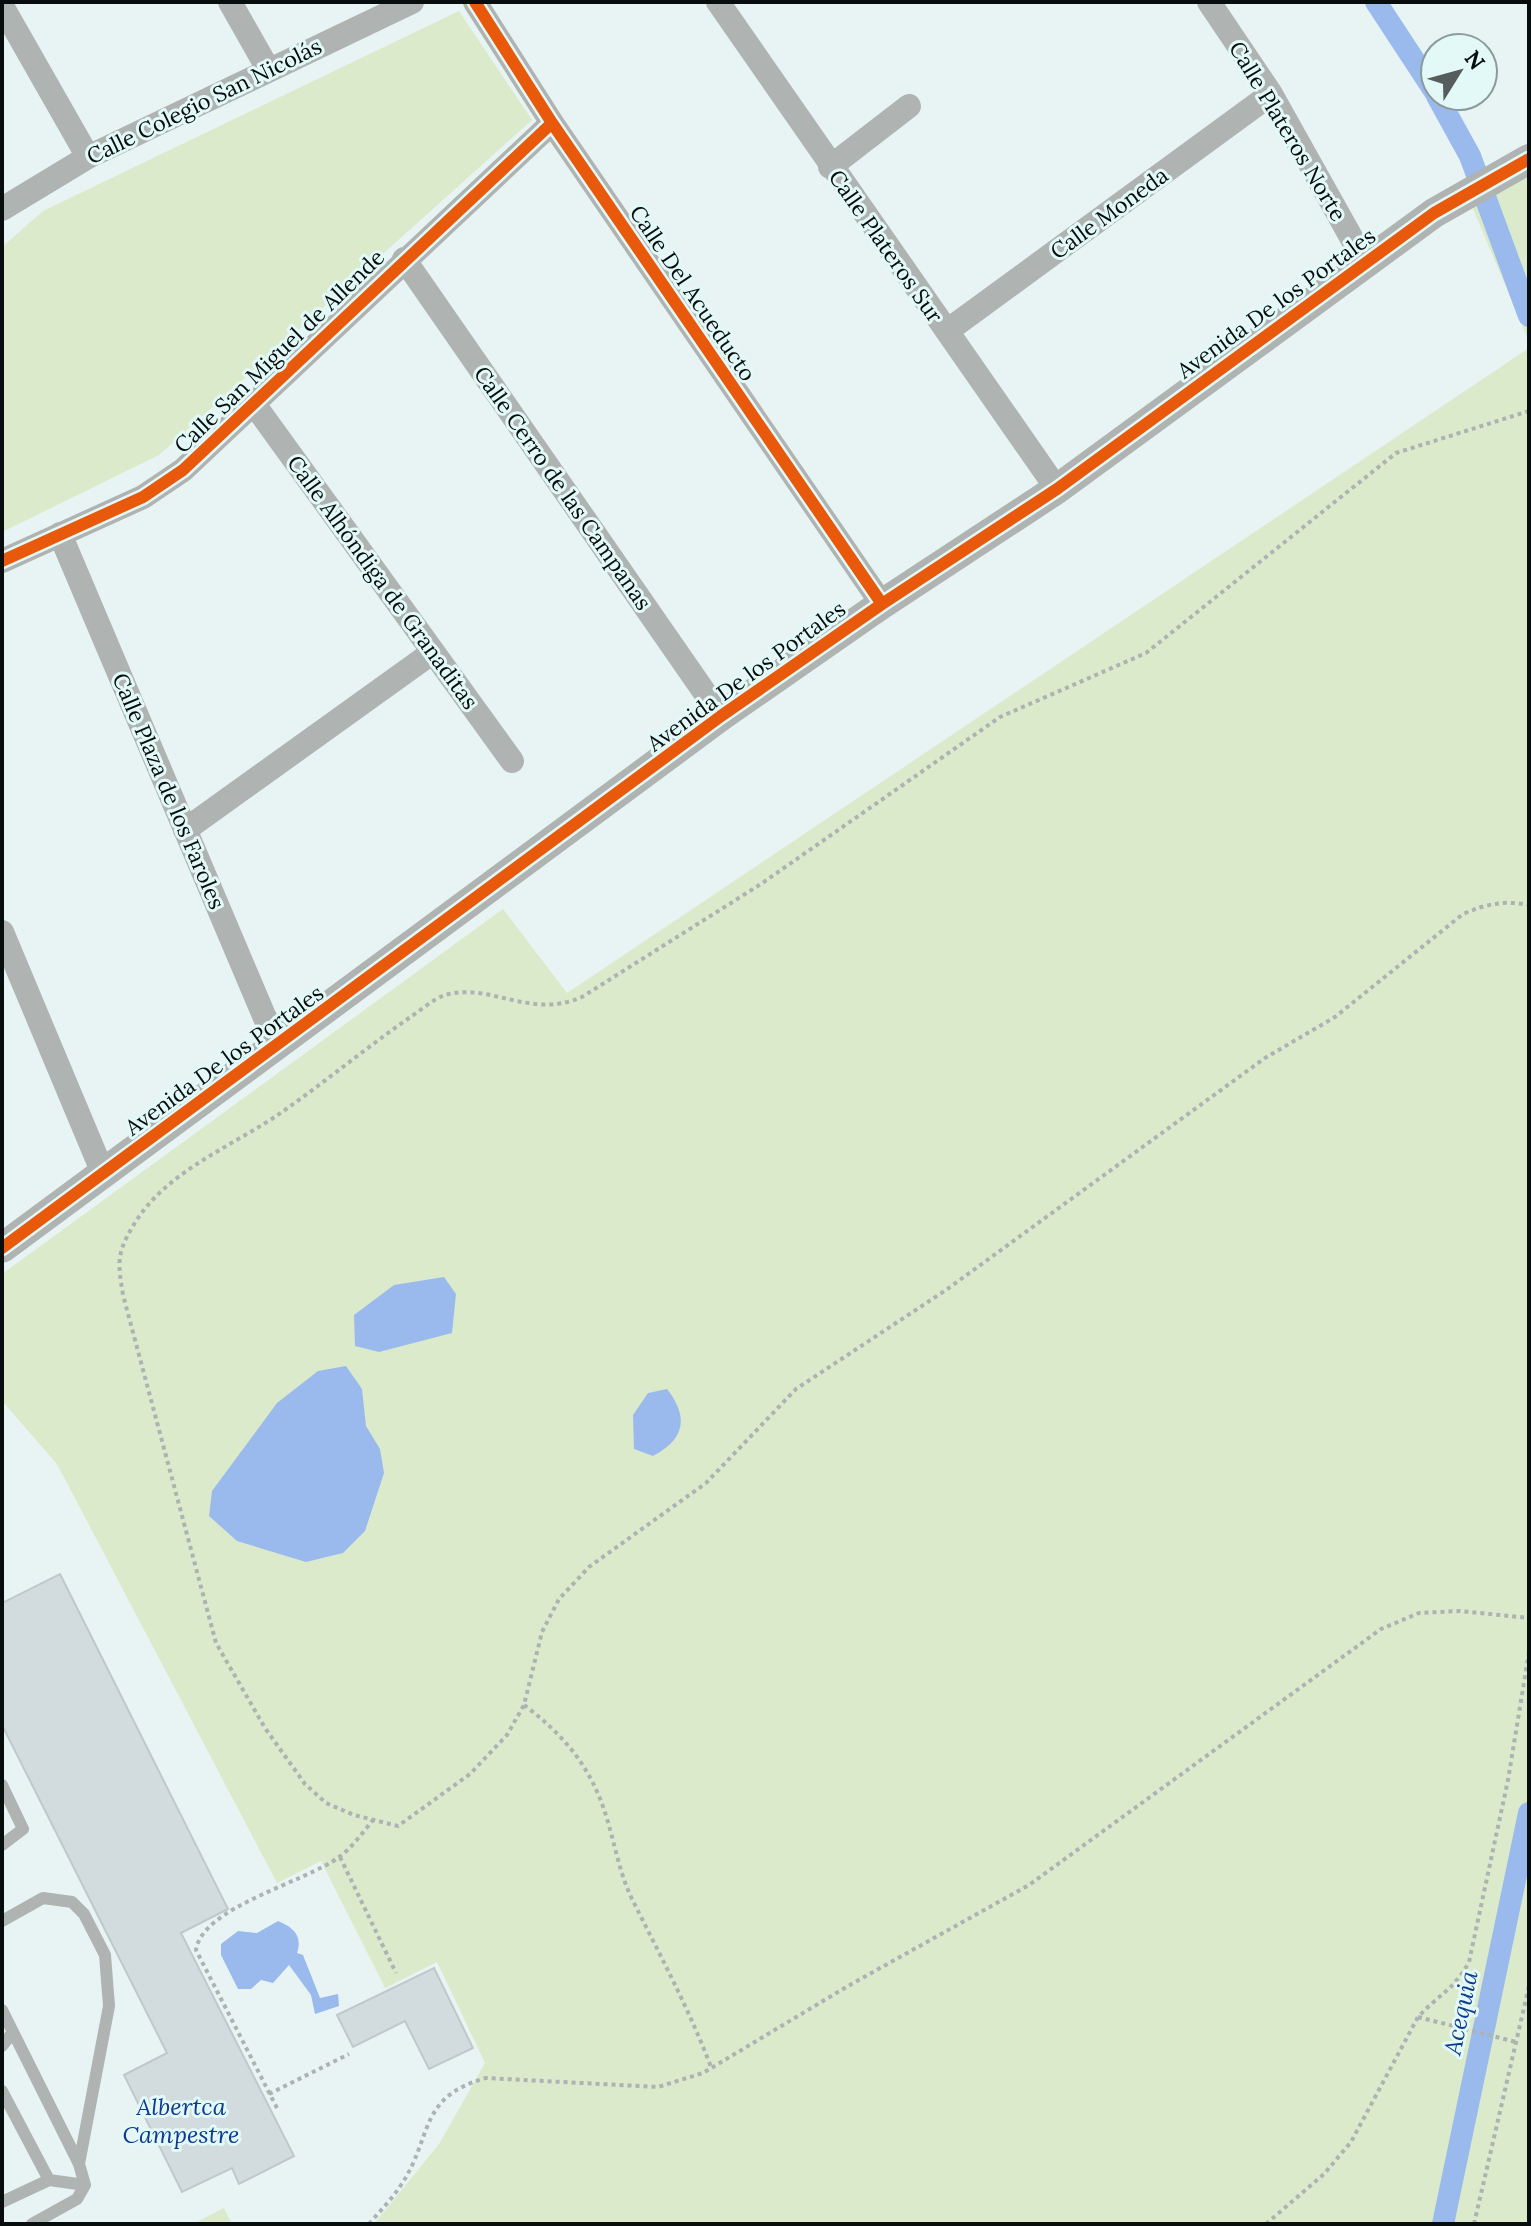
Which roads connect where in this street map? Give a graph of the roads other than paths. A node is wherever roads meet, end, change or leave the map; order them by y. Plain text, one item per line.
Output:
1 (230, 2) edge
2 (412, 2) edge
3 (475, 2) edge
4 (718, 2) edge
5 (1209, 2) edge
6 (2, 6) edge
7 (268, 69) junction
8 (1271, 94) junction
9 (909, 106) dead end
10 (552, 123) junction
11 (88, 157) junction
12 (1517, 165) edge
13 (830, 167) junction
14 (2, 209) edge
15 (404, 259) junction
16 (1365, 262) junction
17 (947, 331) junction
18 (254, 404) junction
19 (1057, 489) junction
20 (60, 534) junction
21 (2, 561) edge
22 (882, 604) junction
23 (433, 652) junction
24 (721, 716) junction
25 (512, 761) dead end
26 (185, 830) junction
27 (2, 932) edge
28 (283, 1043) junction
29 (103, 1173) junction
30 (2, 1248) edge
31 (2, 1785) edge
32 (2, 1845) edge
33 (2, 1921) edge
34 (2, 2011) edge
35 (13, 2032) junction
36 (2, 2046) edge
37 (2, 2091) edge
38 (79, 2164) junction
39 (49, 2180) junction
40 (85, 2185) junction
41 (2, 2202) edge
42 (32, 2224) edge

1 - 7 street
2 - 7 street, Calle Colegio San Nicolás
3 - 10 street, Calle Del Acueducto
4 - 13 street, Calle Plateros Sur
5 - 8 street, Calle Plateros Norte
6 - 11 street
7 - 11 street, Calle Colegio San Nicolás
8 - 16 street, Calle Plateros Norte
8 - 17 street, Calle Moneda
9 - 13 street
10 - 15 street, Calle San Miguel de Allende
10 - 22 street, Calle Del Acueducto
11 - 14 street, Calle Colegio San Nicolás
12 - 16 street, Avenida De los Portales
13 - 17 street, Calle Plateros Sur
15 - 18 street, Calle San Miguel de Allende
15 - 24 street, Calle Cerro de las Campanas
16 - 19 street, Avenida De los Portales
17 - 19 street, Calle Plateros Sur
18 - 20 street, Calle San Miguel de Allende
18 - 23 street, Calle Alhóndiga de Granaditas
19 - 22 street, Avenida De los Portales
20 - 21 street, Calle San Miguel de Allende
20 - 26 street, Calle Plaza de los Faroles
22 - 24 street, Avenida De los Portales
23 - 25 street, Calle Alhóndiga de Granaditas
23 - 26 street
24 - 28 street, Avenida De los Portales
26 - 28 street, Calle Plaza de los Faroles
27 - 29 street
28 - 29 street, Avenida De los Portales
29 - 30 street, Avenida De los Portales
31 - 32 lane
33 - 38 lane
34 - 35 lane
35 - 36 lane
35 - 38 lane
37 - 39 lane
38 - 40 lane
39 - 40 lane
39 - 41 lane
40 - 42 lane

